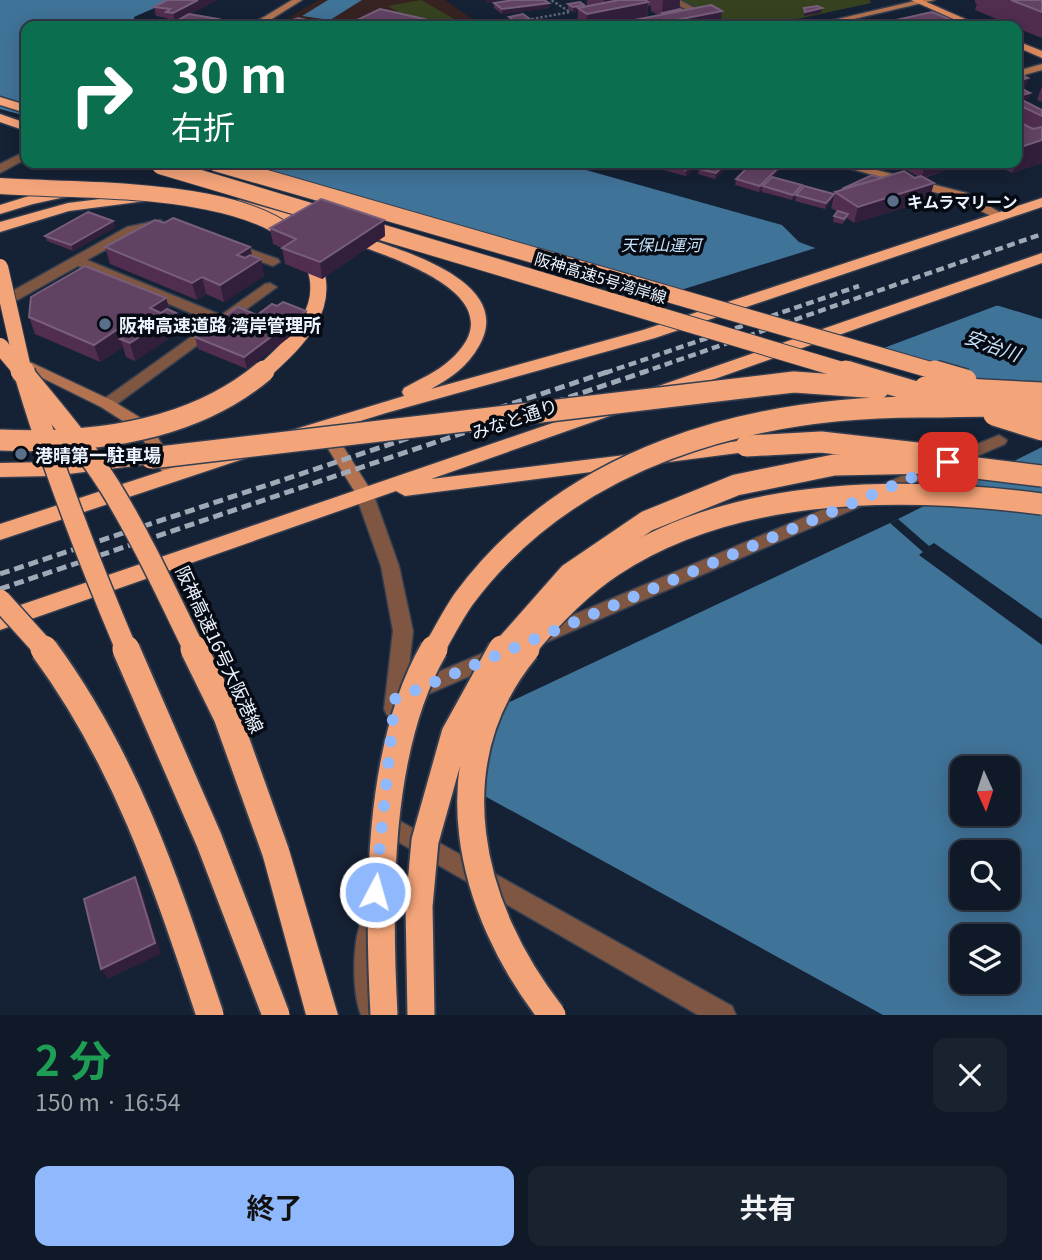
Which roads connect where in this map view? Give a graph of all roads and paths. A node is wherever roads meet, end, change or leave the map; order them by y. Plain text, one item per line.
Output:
1 (298, 0) edge
2 (552, 0) edge
3 (558, 0) edge
4 (673, 0) edge
5 (922, 1) edge
6 (545, 2) edge
7 (264, 20) joint
8 (527, 20) edge
9 (269, 21) edge
10 (713, 21) edge
11 (835, 21) edge
12 (965, 21) edge
13 (1022, 46) edge
14 (1042, 55) edge
15 (1042, 68) edge
16 (1022, 73) edge
17 (0, 101) edge
18 (21, 107) edge
19 (0, 118) edge
20 (21, 125) edge
21 (21, 157) edge
22 (166, 168) edge
23 (232, 168) edge
24 (855, 168) edge
25 (0, 169) edge
26 (0, 186) edge
27 (215, 199) junction
28 (1042, 202) edge
29 (0, 209) edge
30 (1000, 216) junction
31 (303, 223) edge
32 (0, 227) edge
33 (177, 228) edge
34 (213, 240) edge
35 (372, 245) edge
36 (1042, 258) edge
37 (77, 261) junction
38 (273, 262) dead end
39 (0, 267) edge
40 (270, 288) dead end
41 (0, 304) edge
42 (223, 321) junction
43 (0, 346) edge
44 (0, 352) edge
45 (1042, 393) edge
46 (1042, 403) edge
47 (107, 404) junction
48 (379, 409) junction
49 (1042, 410) edge
50 (322, 427) junction
51 (1042, 430) edge
52 (0, 440) edge
53 (999, 440) dead end
54 (0, 470) edge
55 (172, 474) junction
56 (1042, 476) edge
57 (364, 493) junction
58 (1042, 503) edge
59 (0, 532) edge
60 (0, 600) edge
61 (0, 621) edge
62 (395, 699) junction
63 (382, 821) junction
64 (210, 1015) edge
65 (276, 1015) edge
66 (322, 1015) edge
67 (372, 1015) edge
68 (384, 1015) edge
69 (421, 1015) edge
70 (552, 1015) edge
71 (723, 1015) edge

1 - 7 street
2 - 3 path
2 - 6 path
2 - 8 path
4 - 10 street
5 - 11 street
5 - 12 main road
7 - 9 street
13 - 14 main road
15 - 16 street
17 - 18 highway
19 - 20 highway
21 - 25 street
22 - 51 highway, 阪神高速5号湾岸線, bridge
23 - 46 highway, 阪神高速5号湾岸線, bridge
24 - 30 street
26 - 52 highway, bridge
27 - 29 highway, bridge
27 - 31 highway, bridge
27 - 32 highway, bridge
28 - 30 highway
30 - 48 highway, bridge
33 - 37 street
34 - 38 street
35 - 48 highway
36 - 57 highway, みなと通り, bridge
37 - 41 street
37 - 42 street
39 - 65 highway, bridge
40 - 42 street
42 - 47 street
43 - 66 highway, 阪神高速16号大阪港線, bridge
44 - 47 street
45 - 54 highway, bridge
47 - 55 street
48 - 50 highway
49 - 68 highway, bridge
50 - 55 highway
50 - 57 street
53 - 62 street
55 - 59 highway
56 - 69 highway, bridge
57 - 58 highway, bridge
57 - 61 highway, みなと通り
57 - 62 street
58 - 70 highway, bridge
60 - 64 highway, bridge
62 - 63 street
63 - 67 street
63 - 71 street

